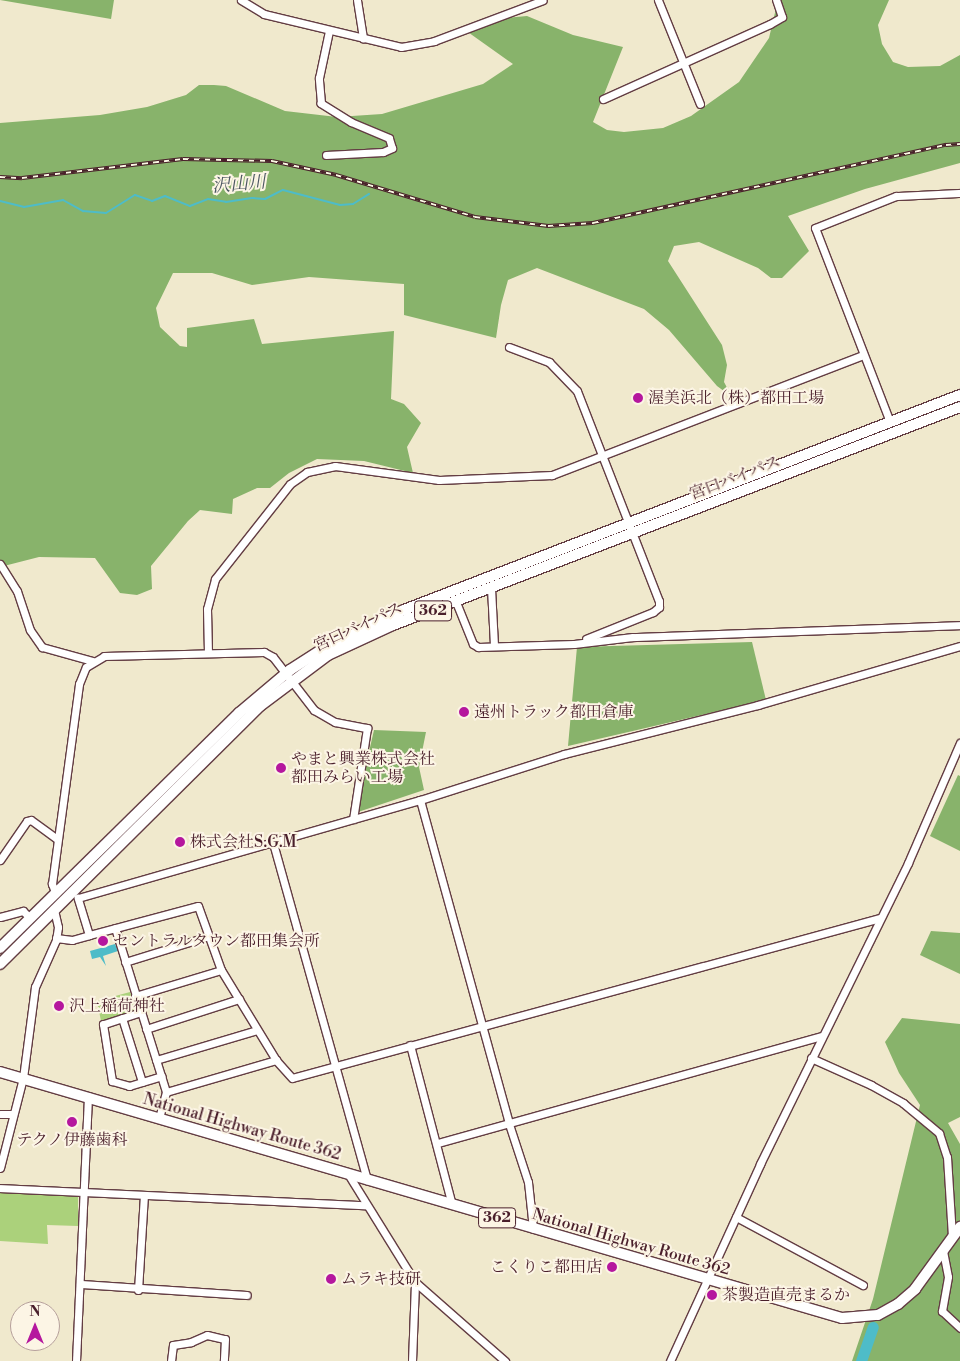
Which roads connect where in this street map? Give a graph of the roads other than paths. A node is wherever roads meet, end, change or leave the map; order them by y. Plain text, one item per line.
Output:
1 (241, 0) edge
2 (357, 0) edge
3 (542, 0) edge
4 (658, 0) edge
5 (776, 0) edge
6 (329, 31) junction
7 (363, 39) junction
8 (683, 63) junction
9 (603, 99) dead end
10 (700, 104) dead end
11 (326, 155) dead end
12 (960, 192) edge
13 (509, 347) dead end
14 (864, 355) junction
15 (960, 395) edge
16 (960, 407) edge
17 (890, 422) junction
18 (604, 455) junction
19 (631, 528) junction
20 (0, 564) edge
21 (491, 588) junction
22 (456, 602) junction
23 (960, 625) edge
24 (577, 643) junction
25 (494, 646) junction
26 (960, 646) edge
27 (208, 653) junction
28 (92, 661) junction
29 (290, 676) junction
30 (960, 743) edge
31 (420, 800) junction
32 (353, 819) junction
33 (57, 839) junction
34 (273, 843) junction
35 (0, 860) edge
36 (55, 892) junction
37 (54, 910) junction
38 (0, 918) edge
39 (30, 918) junction
40 (880, 918) junction
41 (115, 928) junction
42 (89, 935) junction
43 (209, 936) junction
44 (56, 938) junction
45 (0, 948) edge
46 (125, 962) junction
47 (0, 964) edge
48 (221, 970) junction
49 (135, 996) junction
50 (239, 1000) junction
51 (141, 1012) junction
52 (122, 1018) junction
53 (482, 1027) junction
54 (146, 1029) junction
55 (257, 1030) junction
56 (821, 1036) junction
57 (410, 1046) junction
58 (811, 1058) junction
59 (156, 1060) junction
60 (276, 1060) junction
61 (336, 1066) junction
62 (0, 1072) edge
63 (160, 1076) junction
64 (23, 1078) junction
65 (142, 1082) junction
66 (166, 1092) junction
67 (88, 1096) junction
68 (0, 1114) edge
69 (13, 1114) junction
70 (159, 1118) junction
71 (509, 1124) junction
72 (438, 1143) junction
73 (754, 1159) dead end
74 (760, 1164) junction
75 (0, 1168) edge
76 (348, 1174) junction
77 (367, 1180) junction
78 (0, 1188) edge
79 (84, 1192) junction
80 (144, 1195) junction
81 (366, 1205) junction
82 (452, 1205) junction
83 (736, 1217) junction
84 (960, 1227) edge
85 (533, 1229) junction
86 (952, 1237) junction
87 (943, 1252) junction
88 (705, 1280) junction
89 (415, 1282) junction
90 (80, 1284) junction
91 (863, 1285) dead end
92 (138, 1290) junction
93 (247, 1295) dead end
94 (960, 1328) edge
95 (76, 1361) edge
96 (171, 1361) edge
97 (224, 1361) edge
98 (412, 1361) edge
99 (505, 1361) edge
100 (670, 1361) edge

1 - 6 street
2 - 7 street
3 - 7 street
4 - 8 street
5 - 8 street
6 - 7 street
6 - 11 street
8 - 9 street
8 - 10 street
12 - 14 street
13 - 18 street
14 - 17 street
14 - 18 street
15 - 17 highway, 宮口バイパス / 362
16 - 19 highway, 宮口バイパス / 362
17 - 19 highway, 宮口バイパス / 362
18 - 19 street
18 - 27 street
19 - 21 highway, 宮口バイパス / 362
19 - 24 street
19 - 29 highway, 宮口バイパス / 362
20 - 28 street
21 - 22 highway, 宮口バイパス / 362
21 - 25 street
22 - 25 street
22 - 29 highway, 宮口バイパス / 362
23 - 24 street
24 - 25 street
26 - 31 street
27 - 28 street
27 - 29 street
28 - 33 street
29 - 32 street
29 - 36 highway, 宮口バイパス / 362
29 - 37 highway, 宮口バイパス / 362
30 - 40 street
31 - 32 street
31 - 53 street
32 - 34 street
33 - 35 street
33 - 36 street
34 - 42 street
34 - 61 street
36 - 39 highway, 宮口バイパス / 362
37 - 44 street
37 - 47 highway, 宮口バイパス / 362
38 - 39 street
39 - 45 highway, 宮口バイパス / 362
40 - 53 street
40 - 56 street
41 - 42 street
41 - 43 street
41 - 46 street
42 - 44 street
43 - 46 street
43 - 48 street
44 - 64 street
46 - 49 street
48 - 49 street
48 - 50 street
49 - 51 street
50 - 54 street
50 - 55 street
51 - 52 street
51 - 54 street
52 - 65 street
52 - 65 street
53 - 57 street
53 - 71 street
54 - 59 street
55 - 59 street
55 - 60 street
56 - 58 street
56 - 71 street
57 - 61 street
57 - 72 street
58 - 74 street
58 - 86 street
59 - 63 street
60 - 61 street
60 - 66 street
61 - 77 street
62 - 64 highway, National Highway Route 362 / 362
63 - 65 street
63 - 66 street
64 - 67 highway, National Highway Route 362 / 362
64 - 69 street
66 - 70 street
67 - 70 highway, National Highway Route 362 / 362
67 - 79 street
68 - 69 street
69 - 75 street
70 - 76 highway, National Highway Route 362 / 362
71 - 72 street
71 - 85 street
72 - 82 street
73 - 74 street
74 - 83 street
76 - 77 highway, National Highway Route 362 / 362
76 - 81 street
77 - 82 highway, National Highway Route 362 / 362
78 - 79 street
79 - 80 street
79 - 90 street
80 - 81 street
80 - 92 street
81 - 89 street
82 - 85 highway, National Highway Route 362 / 362
83 - 88 street
83 - 91 street
84 - 86 highway, National Highway Route 362 / 362
85 - 88 highway, National Highway Route 362 / 362
86 - 87 highway, National Highway Route 362 / 362
87 - 88 highway, National Highway Route 362 / 362
87 - 94 street
88 - 100 street
89 - 98 street
89 - 99 street
90 - 92 street
90 - 95 street
92 - 93 street
96 - 97 street

